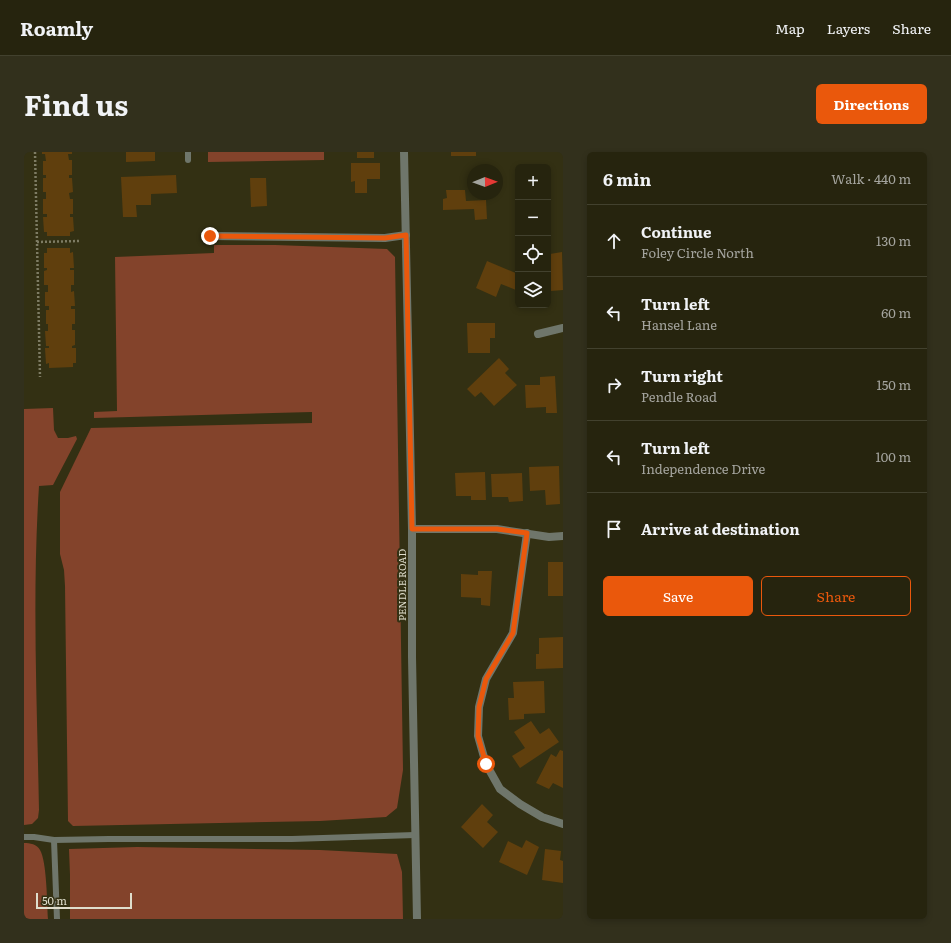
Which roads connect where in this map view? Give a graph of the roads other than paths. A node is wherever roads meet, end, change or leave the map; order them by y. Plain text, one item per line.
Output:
1 (188, 152) edge
2 (404, 152) edge
3 (188, 160) dead end
4 (406, 235) junction
5 (210, 236) dead end
6 (563, 328) edge
7 (538, 334) dead end
8 (412, 529) junction
9 (527, 533) junction
10 (563, 536) edge
11 (563, 824) edge
12 (415, 835) junction
13 (24, 837) edge
14 (54, 840) junction
15 (57, 919) edge
16 (417, 919) edge

1 - 3 lane
2 - 4 street, PENDLE ROAD
4 - 5 street
4 - 8 street, PENDLE ROAD
6 - 7 street
8 - 9 street
8 - 12 street, PENDLE ROAD
9 - 10 street
9 - 11 street
12 - 14 lane
12 - 16 street, PENDLE ROAD
13 - 14 lane
14 - 15 lane

